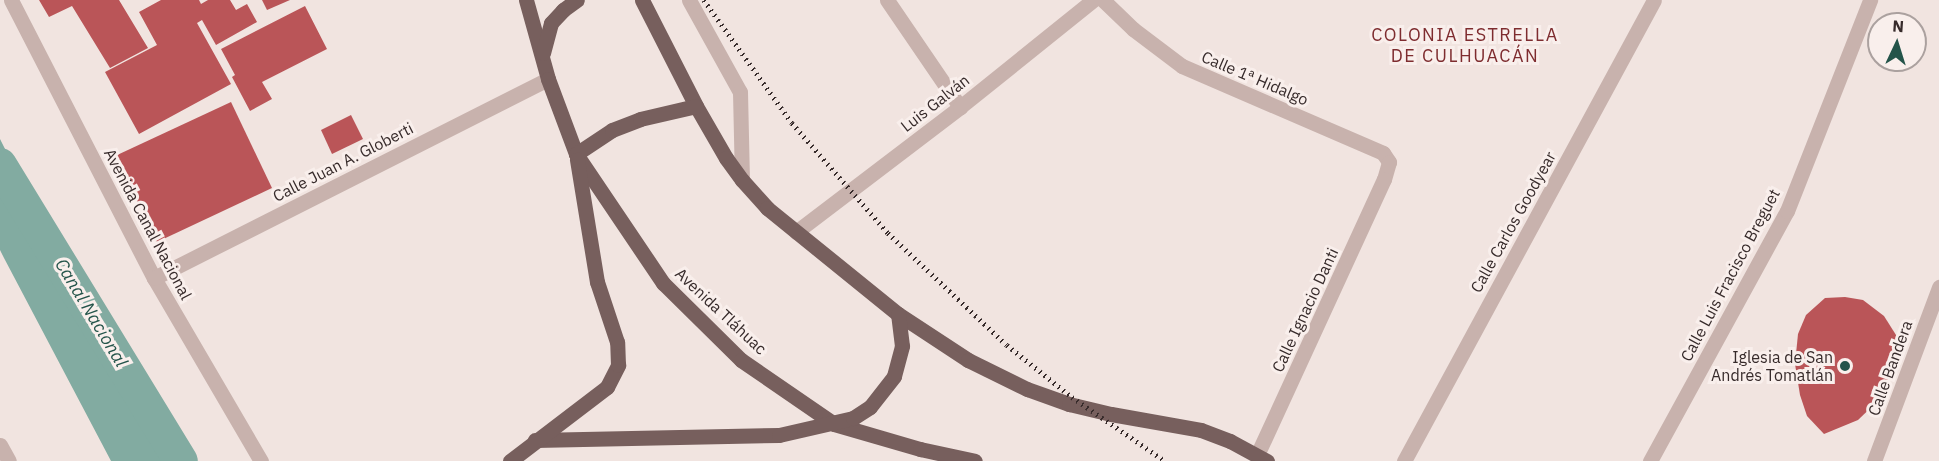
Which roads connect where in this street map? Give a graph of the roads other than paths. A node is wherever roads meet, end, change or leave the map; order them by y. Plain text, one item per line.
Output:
1 (12, 0) edge
2 (526, 0) edge
3 (577, 0) edge
4 (689, 0) edge
5 (886, 0) edge
6 (1093, 0) edge
7 (1102, 0) edge
8 (1654, 0) edge
9 (1870, 0) edge
10 (640, 2) edge
11 (542, 58) junction
12 (548, 79) junction
13 (696, 106) junction
14 (960, 107) junction
15 (576, 154) junction
16 (1384, 179) joint
17 (742, 180) junction
18 (796, 232) junction
19 (154, 278) junction
20 (1939, 287) edge
21 (898, 314) junction
22 (834, 424) junction
23 (535, 440) junction
24 (0, 445) edge
25 (1262, 458) edge
26 (9, 461) edge
27 (261, 461) edge
28 (510, 461) edge
29 (975, 461) edge
30 (1404, 461) edge
31 (1650, 461) edge
32 (1874, 461) edge

1 - 19 street, Avenida Canal Nacional
2 - 11 main road, Avenida Tláhuac
3 - 11 main road
4 - 17 street
5 - 14 street
6 - 14 street, Luis Galván
7 - 16 street, Calle 1ª Hidalgo
8 - 30 street, Calle Carlos Goodyear
9 - 31 street, Calle Luis Fracisco Breguet
10 - 13 main road
11 - 12 main road, Avenida Tláhuac
12 - 15 main road, Avenida Tláhuac
12 - 19 street, Calle Juan A. Globerti
13 - 15 main road
13 - 17 main road
14 - 18 street, Luis Galván
15 - 22 main road, Avenida Tláhuac
15 - 23 main road
16 - 25 street, Calle Ignacio Danti
17 - 18 main road
18 - 21 main road
19 - 27 street, Avenida Canal Nacional
20 - 32 street, Calle Bandera
21 - 22 main road
21 - 25 main road
22 - 23 main road
22 - 29 main road, Avenida Tláhuac
23 - 28 main road
24 - 26 street

